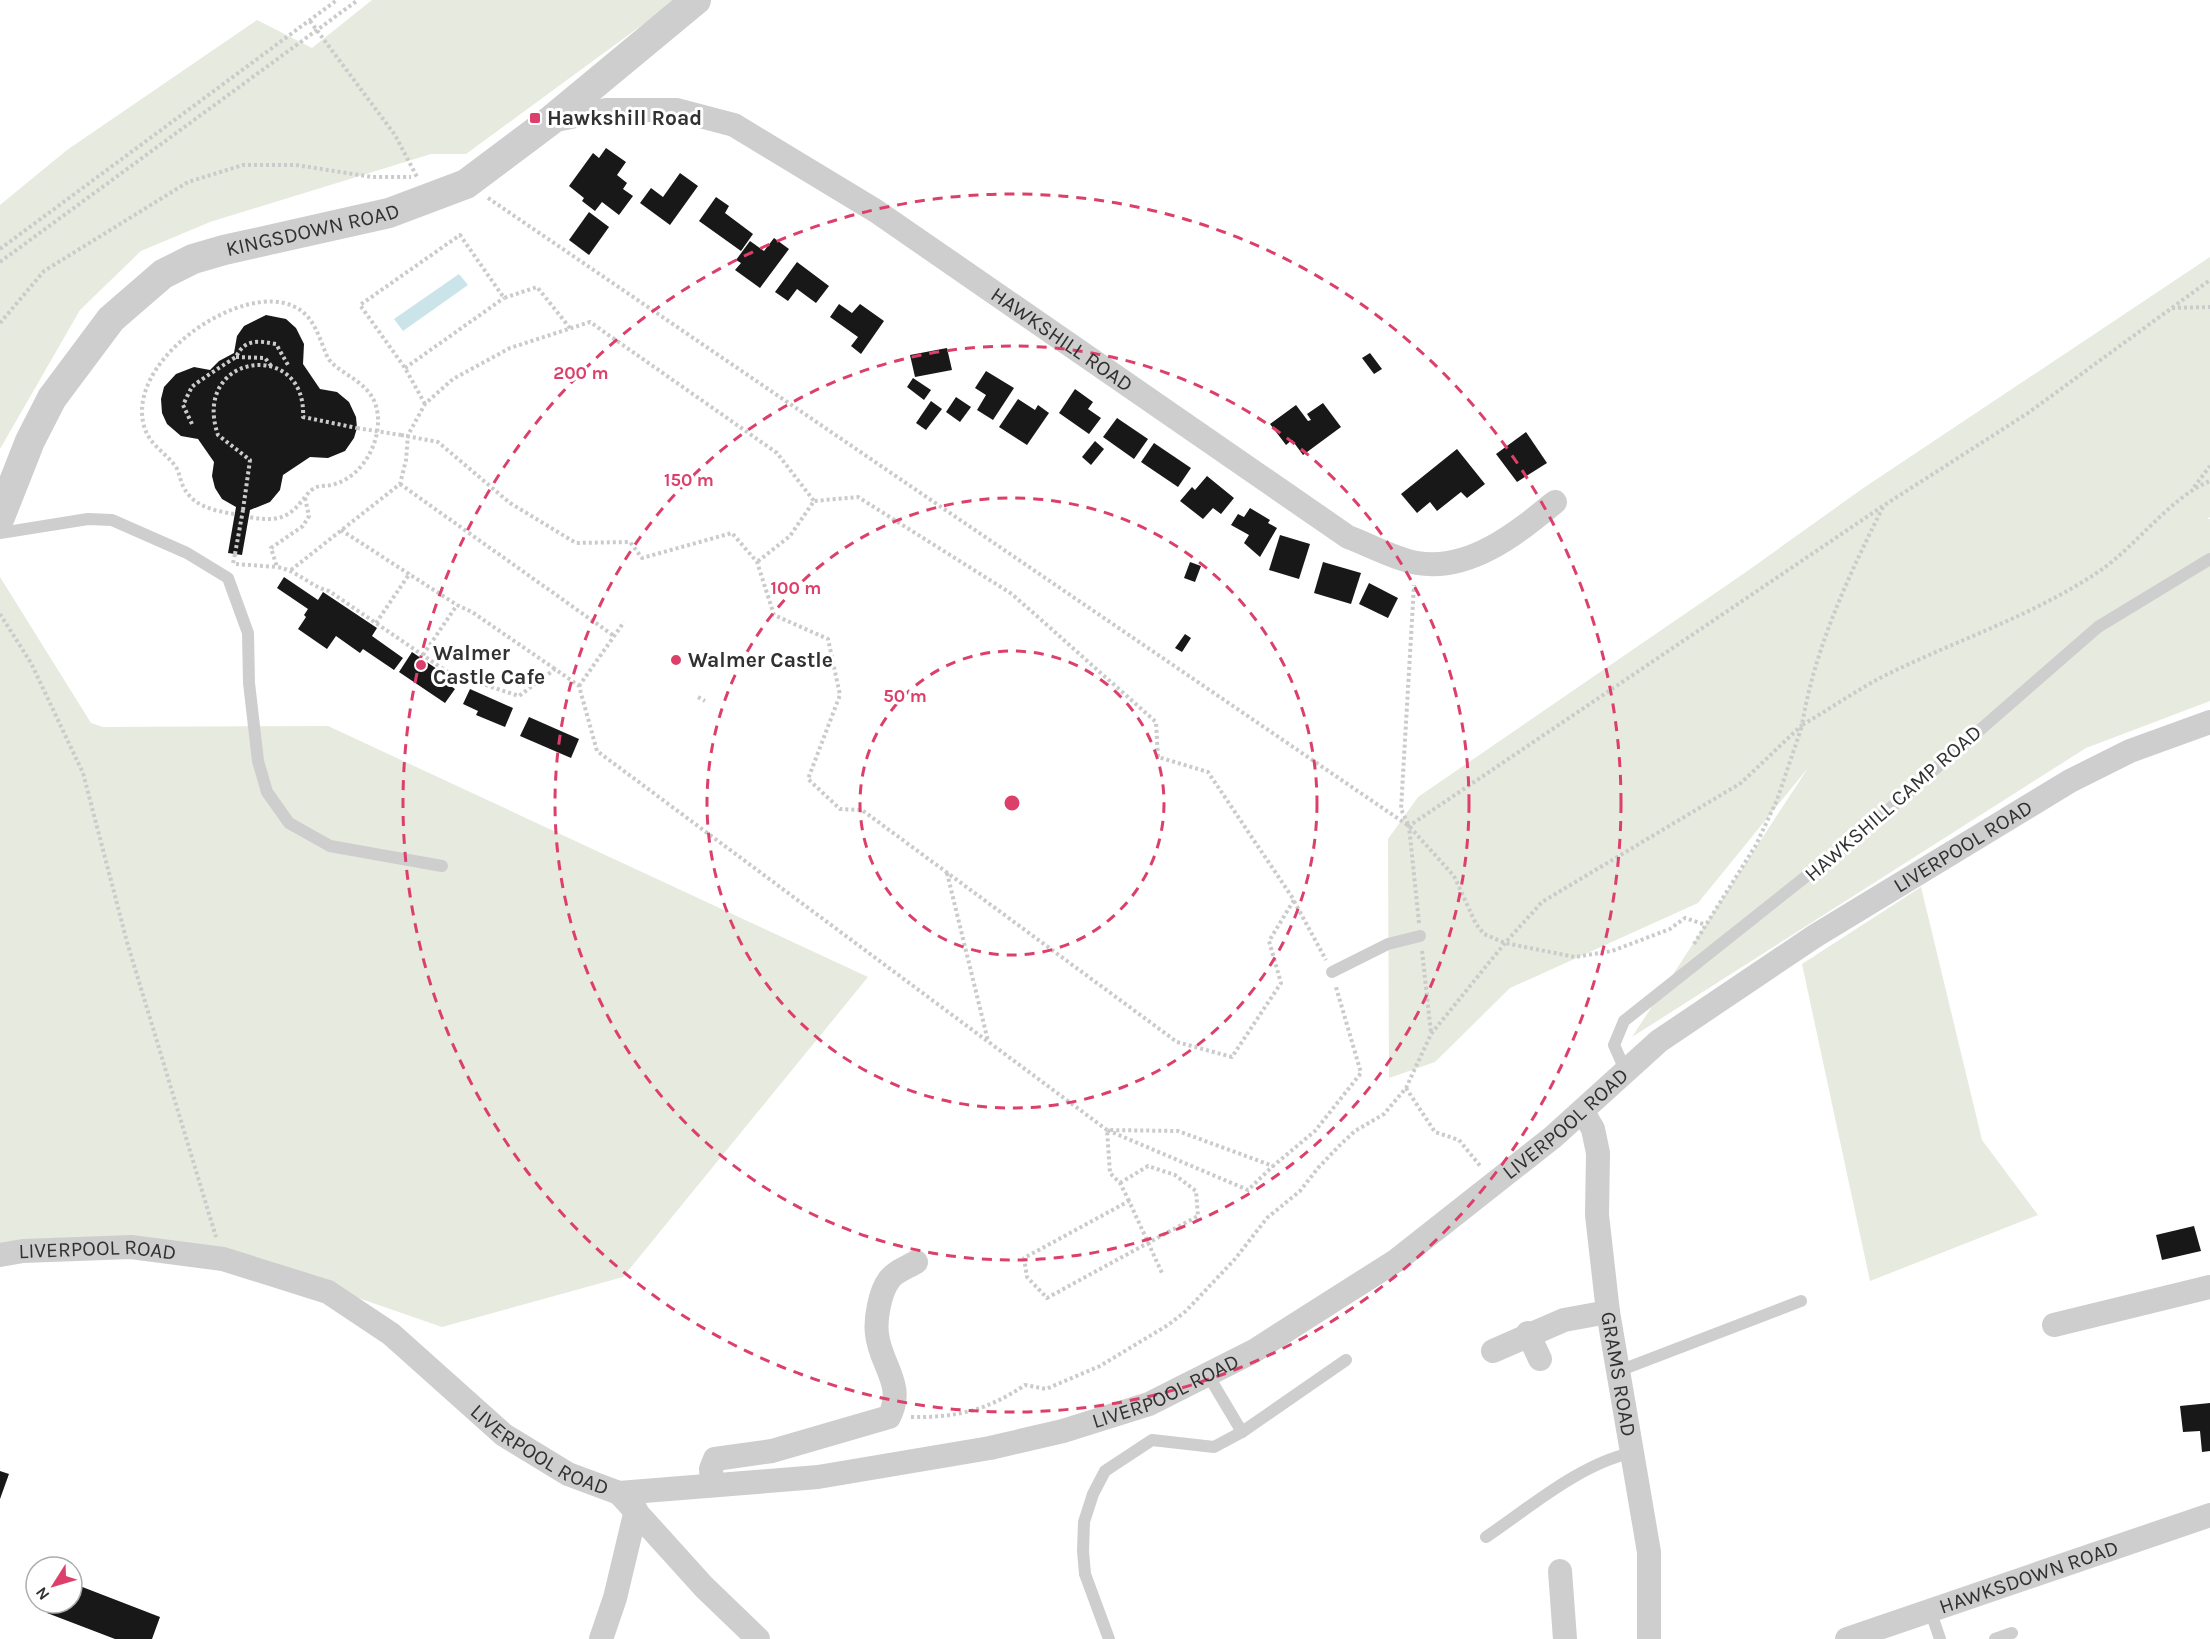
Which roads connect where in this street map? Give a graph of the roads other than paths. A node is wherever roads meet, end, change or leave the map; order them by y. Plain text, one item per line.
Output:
1 (696, 0) edge
2 (550, 121) junction
3 (1556, 502) dead end
4 (0, 517) edge
5 (0, 533) edge
6 (2210, 559) edge
7 (2210, 722) edge
8 (442, 866) dead end
9 (1420, 936) road end
10 (1332, 972) road end
11 (1626, 1072) junction
12 (1583, 1112) junction
13 (0, 1255) edge
14 (916, 1262) dead end
15 (2210, 1287) edge
16 (1801, 1301) dead end
17 (1608, 1312) junction
18 (2054, 1325) dead end
19 (1528, 1334) junction
20 (1493, 1351) dead end
21 (1540, 1359) dead end
22 (1346, 1360) dead end
23 (1616, 1372) junction
24 (1208, 1375) junction
25 (1242, 1432) junction
26 (1631, 1453) junction
27 (712, 1484) junction
28 (619, 1492) junction
29 (636, 1510) junction
30 (2210, 1515) edge
31 (1486, 1537) dead end
32 (1560, 1572) dead end
33 (1930, 1610) junction
34 (2012, 1633) dead end
35 (601, 1639) edge
36 (758, 1639) edge
37 (1109, 1639) edge
38 (1565, 1639) edge
39 (1649, 1639) edge
40 (1847, 1639) edge
41 (1940, 1639) edge
42 (1995, 1639) edge

1 - 2 street, KINGSDOWN ROAD
2 - 3 street, HAWKSHILL ROAD
2 - 4 street, KINGSDOWN ROAD
5 - 8 lane
6 - 11 lane, HAWKSHILL CAMP ROAD
7 - 11 street, LIVERPOOL ROAD
9 - 10 lane
11 - 12 street, LIVERPOOL ROAD
12 - 17 street, GRAMS ROAD
12 - 24 street, LIVERPOOL ROAD
13 - 28 street, LIVERPOOL ROAD
14 - 27 street
15 - 18 street
16 - 23 lane
17 - 19 street
17 - 23 street, GRAMS ROAD
19 - 20 street
19 - 21 street
22 - 25 lane
23 - 26 street, GRAMS ROAD
24 - 25 lane
24 - 27 street, LIVERPOOL ROAD
25 - 37 lane
26 - 31 lane
26 - 39 street, GRAMS ROAD
27 - 28 street, LIVERPOOL ROAD
28 - 29 street
29 - 35 street
29 - 36 street
30 - 33 street, HAWKSDOWN ROAD
32 - 38 street
33 - 40 street, HAWKSDOWN ROAD
33 - 41 lane
34 - 42 lane

